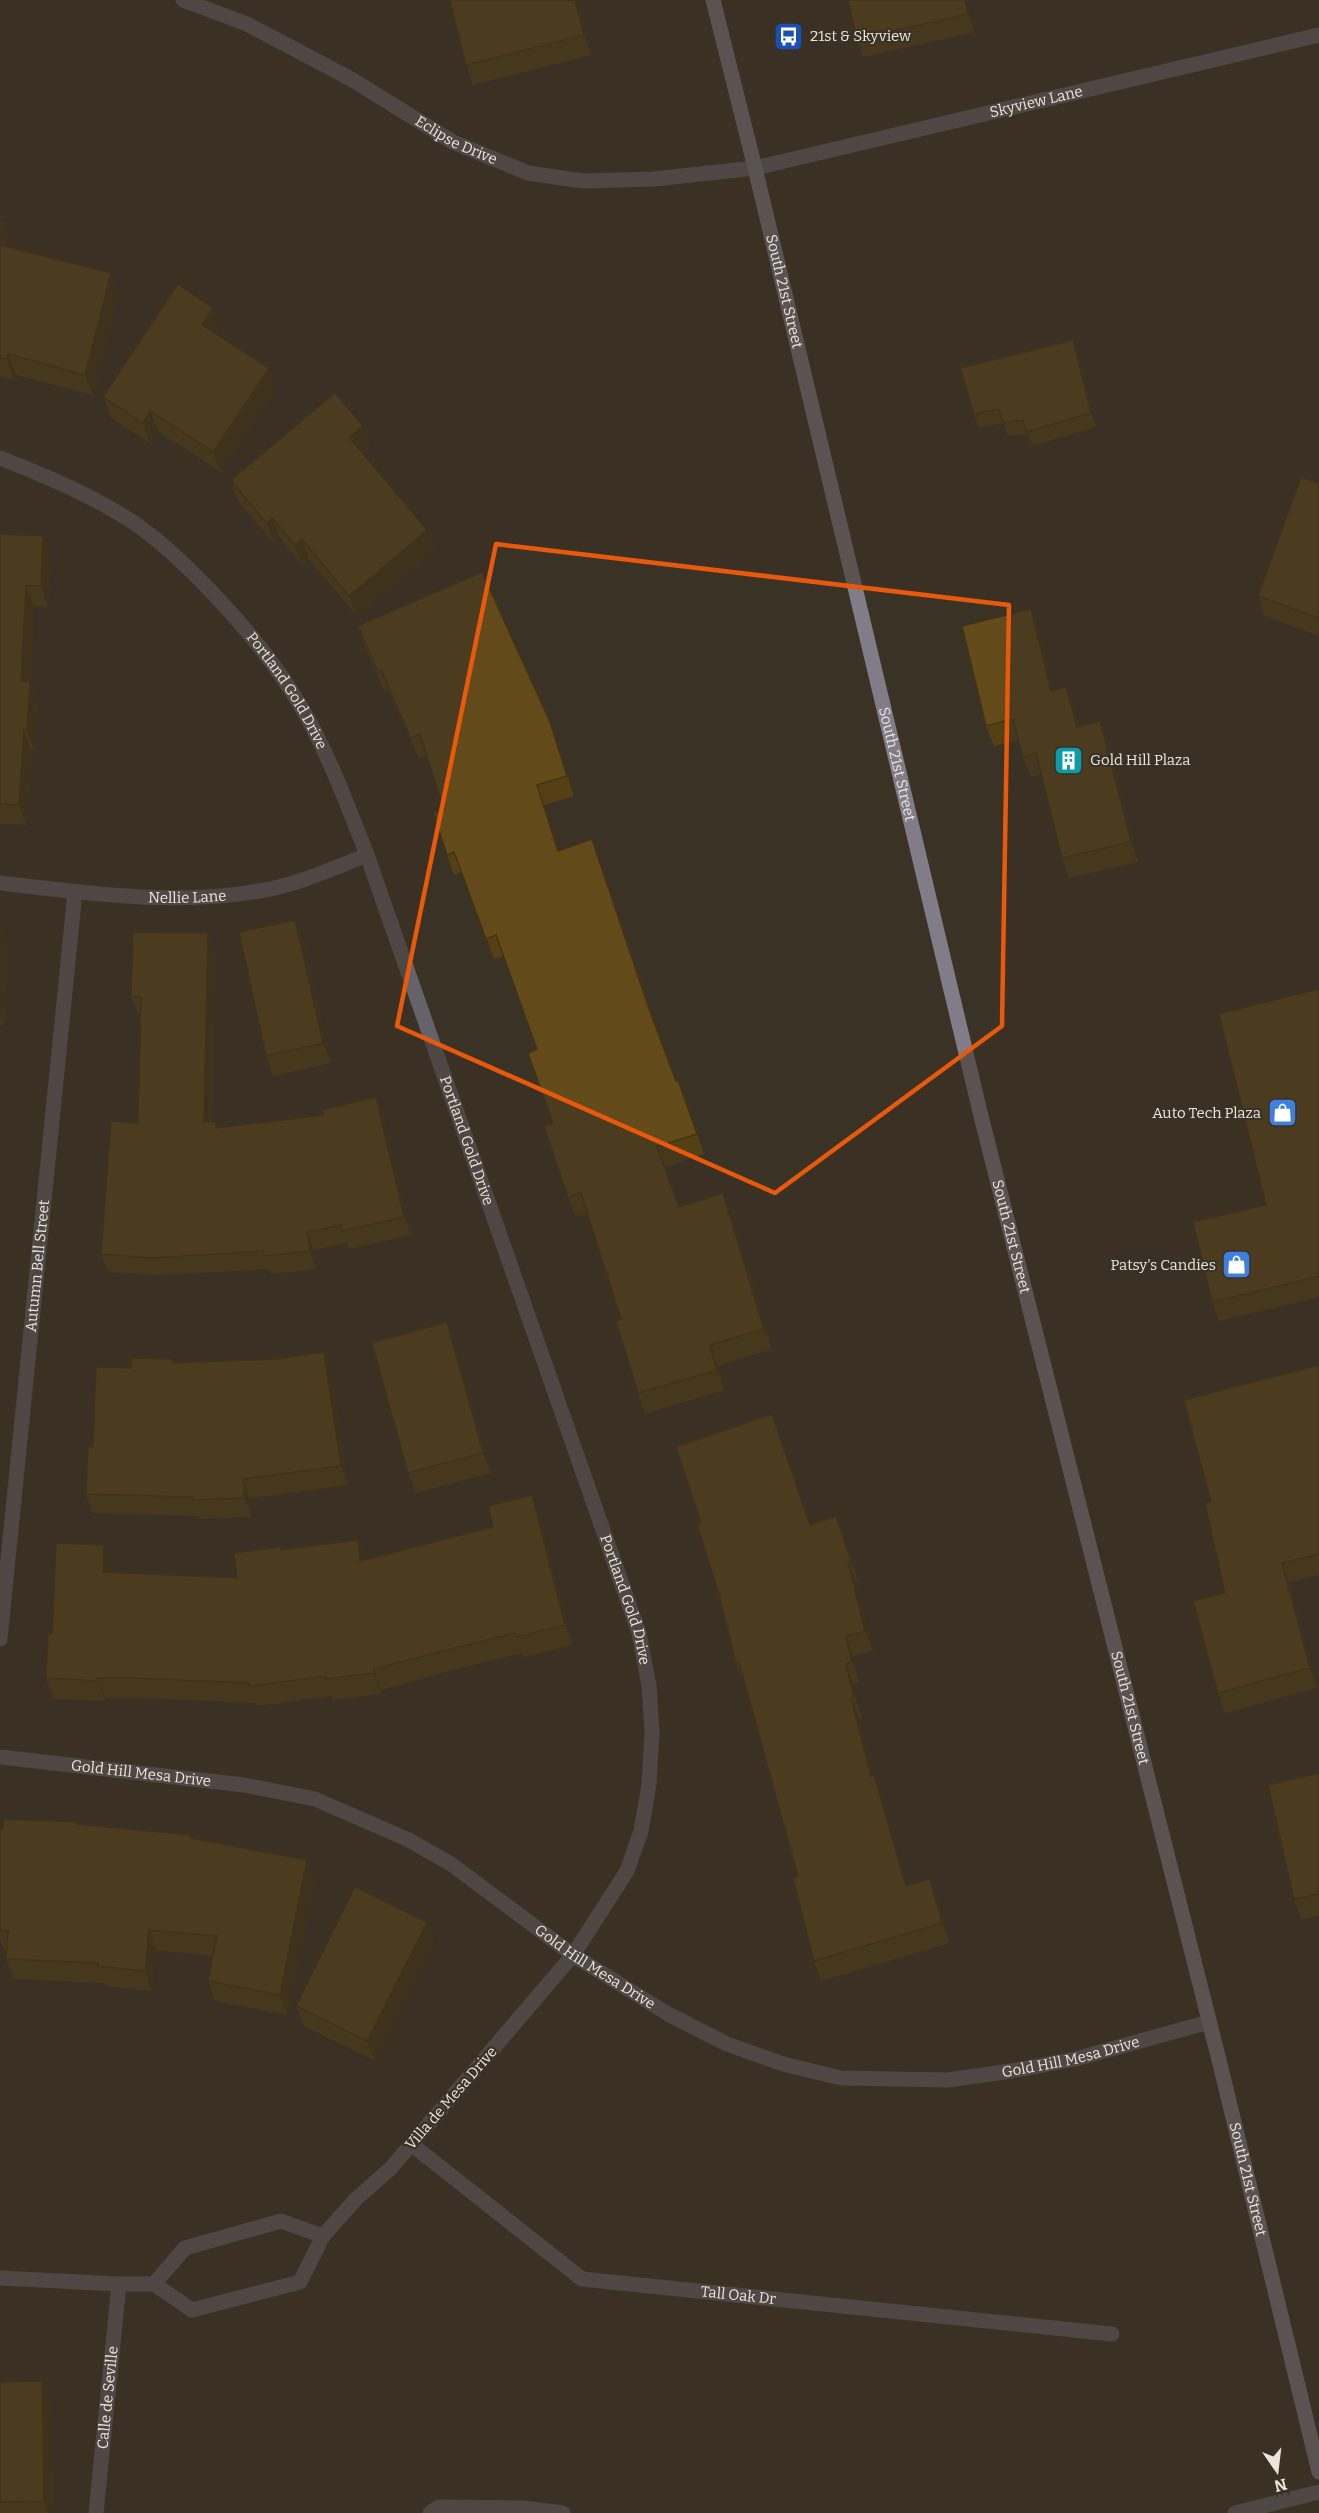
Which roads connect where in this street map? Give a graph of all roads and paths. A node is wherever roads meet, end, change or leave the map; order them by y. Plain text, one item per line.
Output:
1 (183, 0) edge
2 (713, 0) edge
3 (1319, 35) edge
4 (755, 168) junction
5 (0, 458) edge
6 (367, 855) junction
7 (0, 883) edge
8 (75, 892) junction
9 (0, 1639) edge
10 (0, 1757) edge
11 (573, 1955) junction
12 (1209, 2022) junction
13 (411, 2144) junction
14 (323, 2236) junction
15 (0, 2278) edge
16 (119, 2284) junction
17 (154, 2284) junction
18 (1112, 2334) dead end
19 (1319, 2472) edge
20 (1319, 2492) edge
21 (96, 2513) edge
22 (430, 2513) edge
23 (563, 2513) edge
24 (1235, 2513) edge

1 - 4 street, Eclipse Drive
2 - 4 main road, South 21st Street
3 - 4 street, Skyview Lane
4 - 12 main road, South 21st Street
5 - 6 street, Portland Gold Drive
6 - 8 street, Nellie Lane
6 - 11 street, Portland Gold Drive
7 - 8 street, Nellie Lane
8 - 9 street, Autumn Bell Street
10 - 11 street, Gold Hill Mesa Drive
11 - 12 street, Gold Hill Mesa Drive
11 - 13 street, Villa de Mesa Drive
12 - 19 main road, South 21st Street
13 - 14 street, Villa de Mesa Drive
13 - 18 street, Tall Oak Dr
14 - 17 street
14 - 17 street, Villa de Mesa Drive
15 - 16 street
16 - 17 street
16 - 21 street, Calle de Seville
20 - 24 street
22 - 23 street

